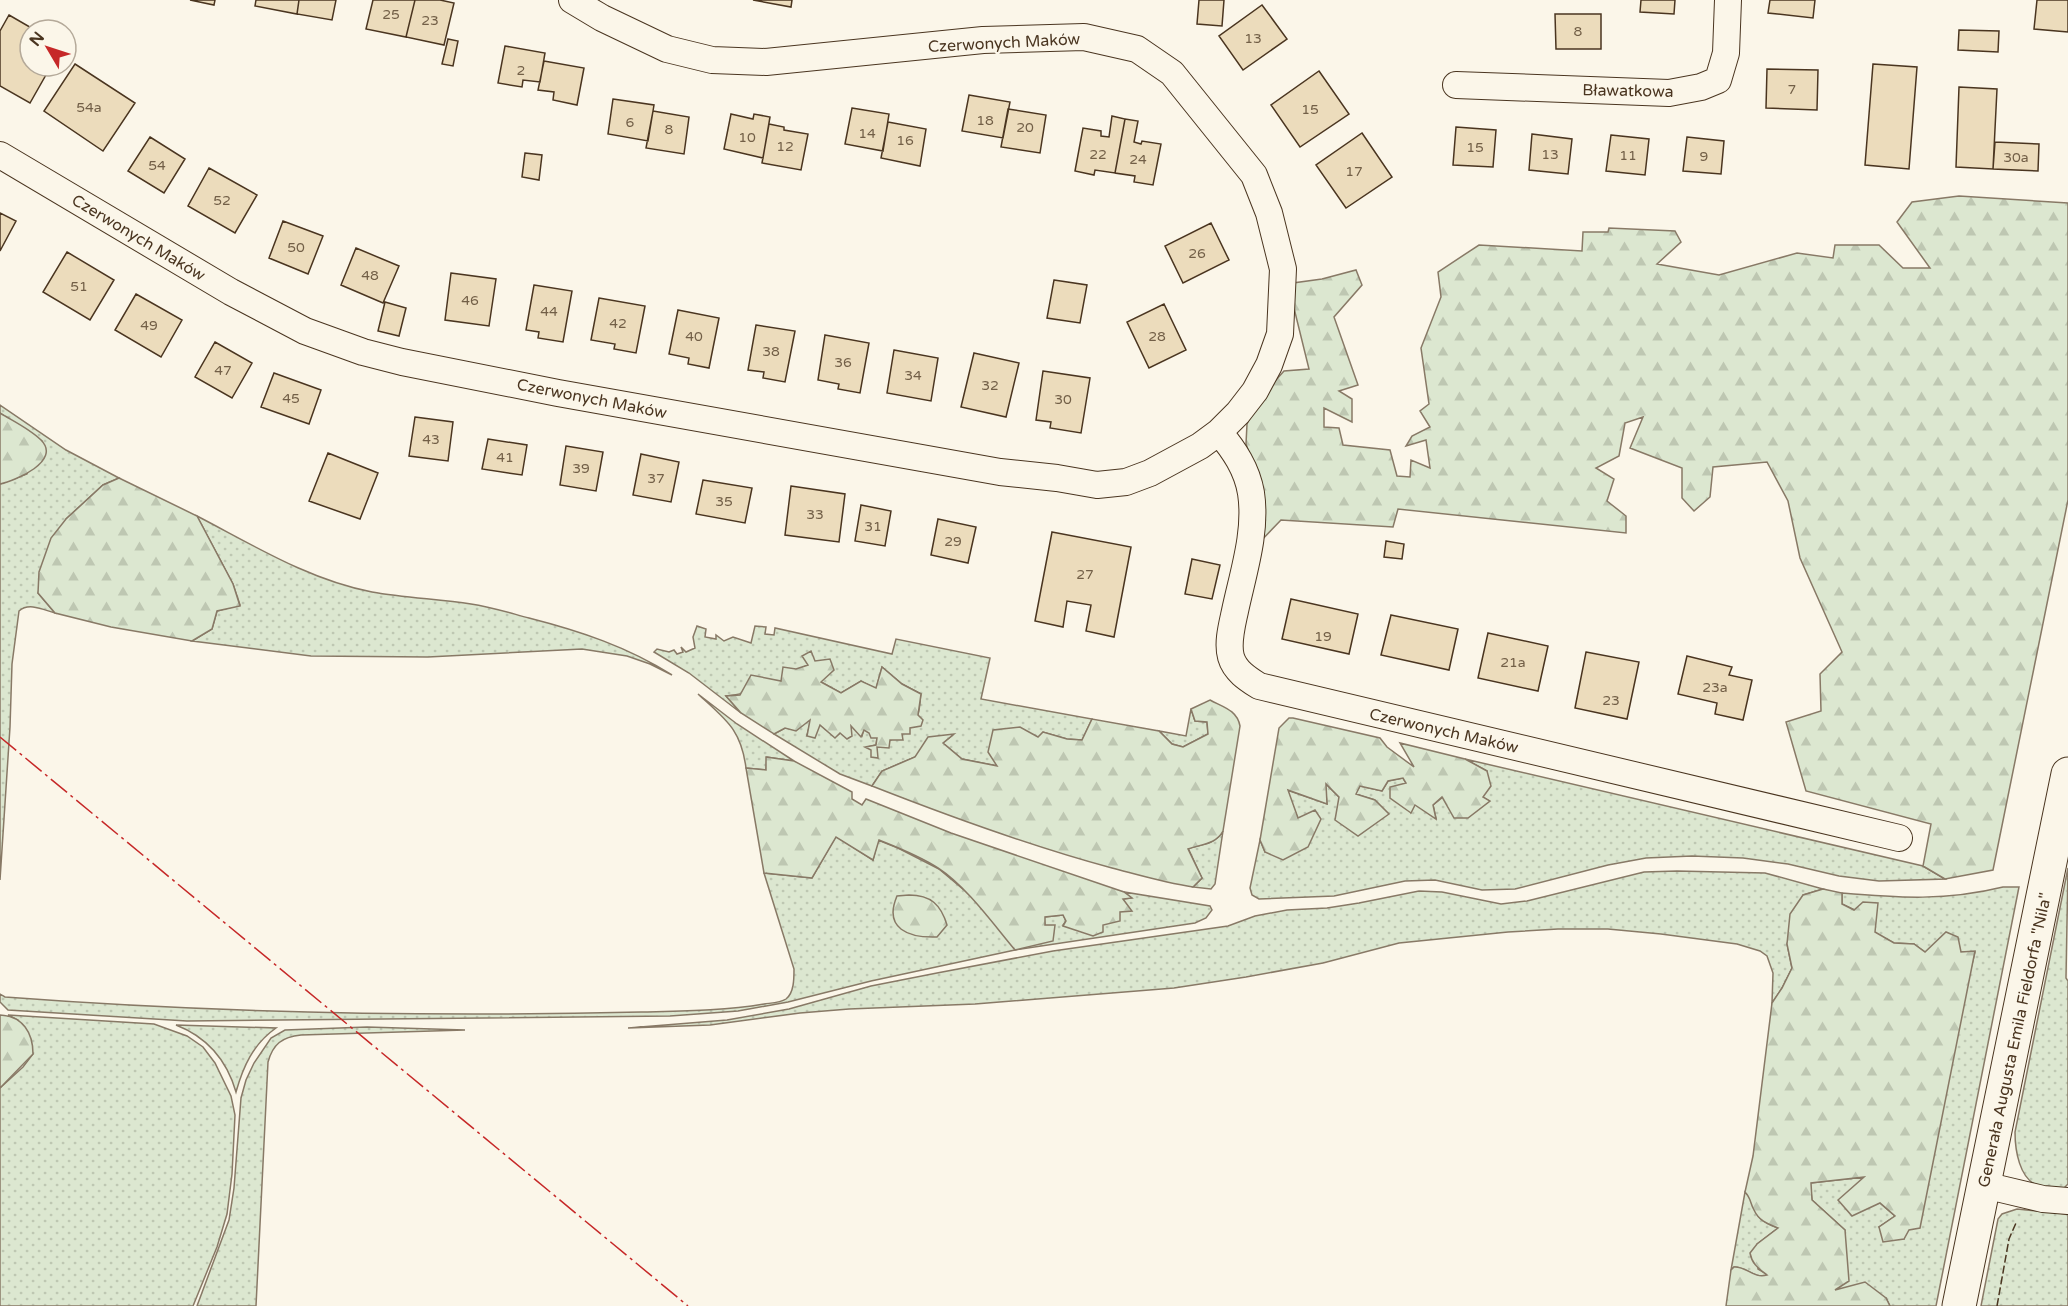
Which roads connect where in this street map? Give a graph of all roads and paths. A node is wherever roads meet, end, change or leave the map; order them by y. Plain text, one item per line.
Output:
1 (573, 0) edge
2 (1728, 0) edge
3 (1456, 85) dead end
4 (0, 155) edge
5 (1219, 432) junction
6 (2068, 774) edge
7 (1899, 838) dead end
8 (1984, 1185) junction
9 (2068, 1201) edge
10 (1959, 1306) edge

1 - 5 street, Czerwonych Maków
2 - 3 street, Bławatkowa
4 - 5 street, Czerwonych Maków
5 - 7 street, Czerwonych Maków
6 - 8 main road, Generała Augusta Emila Fieldorfa "Nila"
8 - 9 street
8 - 10 main road, Generała Augusta Emila Fieldorfa "Nila"

